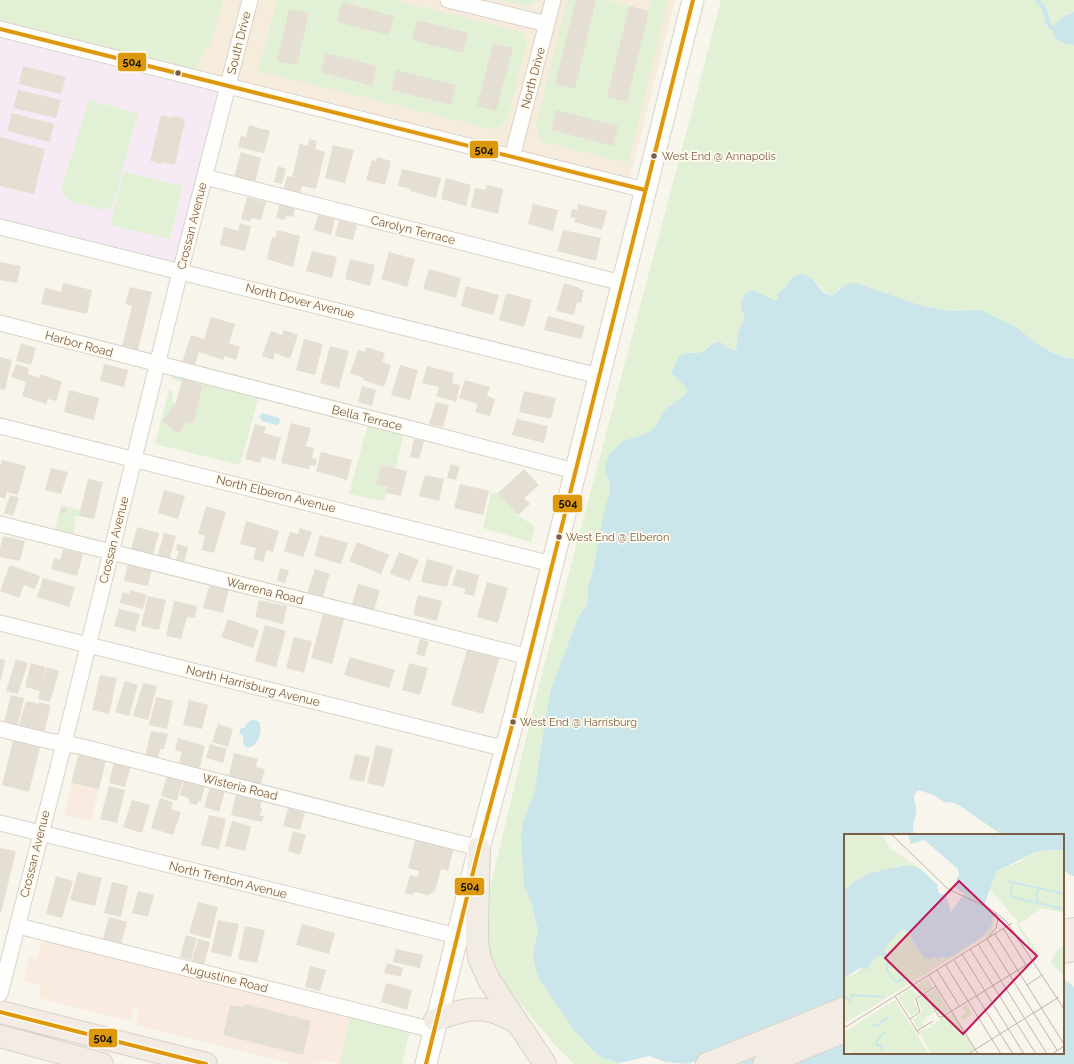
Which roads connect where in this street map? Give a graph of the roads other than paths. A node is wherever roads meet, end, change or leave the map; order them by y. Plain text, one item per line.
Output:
1 (250, 0) edge
2 (448, 0) edge
3 (553, 0) edge
4 (693, 0) edge
5 (547, 24) junction
6 (0, 29) edge
7 (228, 87) junction
8 (512, 156) junction
9 (205, 177) junction
10 (644, 190) junction
11 (0, 227) edge
12 (181, 272) junction
13 (622, 283) junction
14 (0, 323) edge
15 (158, 365) junction
16 (599, 376) junction
17 (0, 426) edge
18 (134, 459) junction
19 (576, 472) junction
20 (0, 524) edge
21 (111, 552) junction
22 (552, 564) junction
23 (0, 623) edge
24 (88, 646) junction
25 (529, 658) junction
26 (0, 729) edge
27 (64, 744) junction
28 (506, 749) junction
29 (0, 823) edge
30 (40, 833) junction
31 (479, 848) junction
32 (18, 926) junction
33 (1074, 929) edge
34 (1064, 931) edge
35 (457, 936) junction
36 (1074, 950) edge
37 (1064, 952) edge
38 (0, 994) edge
39 (844, 1008) edge
40 (0, 1012) edge
41 (516, 1022) junction
42 (434, 1025) junction
43 (844, 1031) edge
44 (0, 1036) edge
45 (102, 1064) edge
46 (206, 1064) edge
47 (426, 1064) edge
48 (545, 1064) edge
49 (707, 1064) edge
50 (764, 1064) edge

1 - 7 street, South Drive
2 - 5 street
3 - 5 street, North Drive
4 - 10 main road
5 - 8 street, North Drive
6 - 7 street
7 - 8 street
7 - 9 street, Crossan Avenue
8 - 10 street
9 - 12 street, Crossan Avenue
9 - 13 street, Carolyn Terrace
10 - 13 main road
11 - 12 street, North Dover Avenue
12 - 15 street, Crossan Avenue
12 - 16 street, North Dover Avenue
13 - 16 main road
14 - 15 street, Harbor Road
15 - 18 street, Crossan Avenue
15 - 19 street, Bella Terrace
16 - 19 main road
17 - 18 street, North Elberon Avenue
18 - 21 street, Crossan Avenue
18 - 22 street, North Elberon Avenue
19 - 22 main road
20 - 21 street, Warrena Road
21 - 24 street, Crossan Avenue
21 - 25 street, Warrena Road
22 - 25 main road
23 - 24 street, North Harrisburg Avenue
24 - 27 street, Crossan Avenue
24 - 28 street, North Harrisburg Avenue
25 - 28 main road
26 - 27 street, Wisteria Road
27 - 30 street, Crossan Avenue
27 - 31 street, Wisteria Road
28 - 31 main road
29 - 30 street, North Trenton Avenue
30 - 32 street, Crossan Avenue
30 - 35 street, North Trenton Avenue
31 - 35 main road
31 - 41 highway
32 - 38 street, Crossan Avenue
32 - 42 street, Augustine Road
33 - 34 highway
35 - 42 main road
36 - 37 highway
39 - 49 highway
40 - 46 highway
41 - 42 highway
41 - 48 highway
42 - 47 main road
43 - 50 highway
44 - 45 highway

